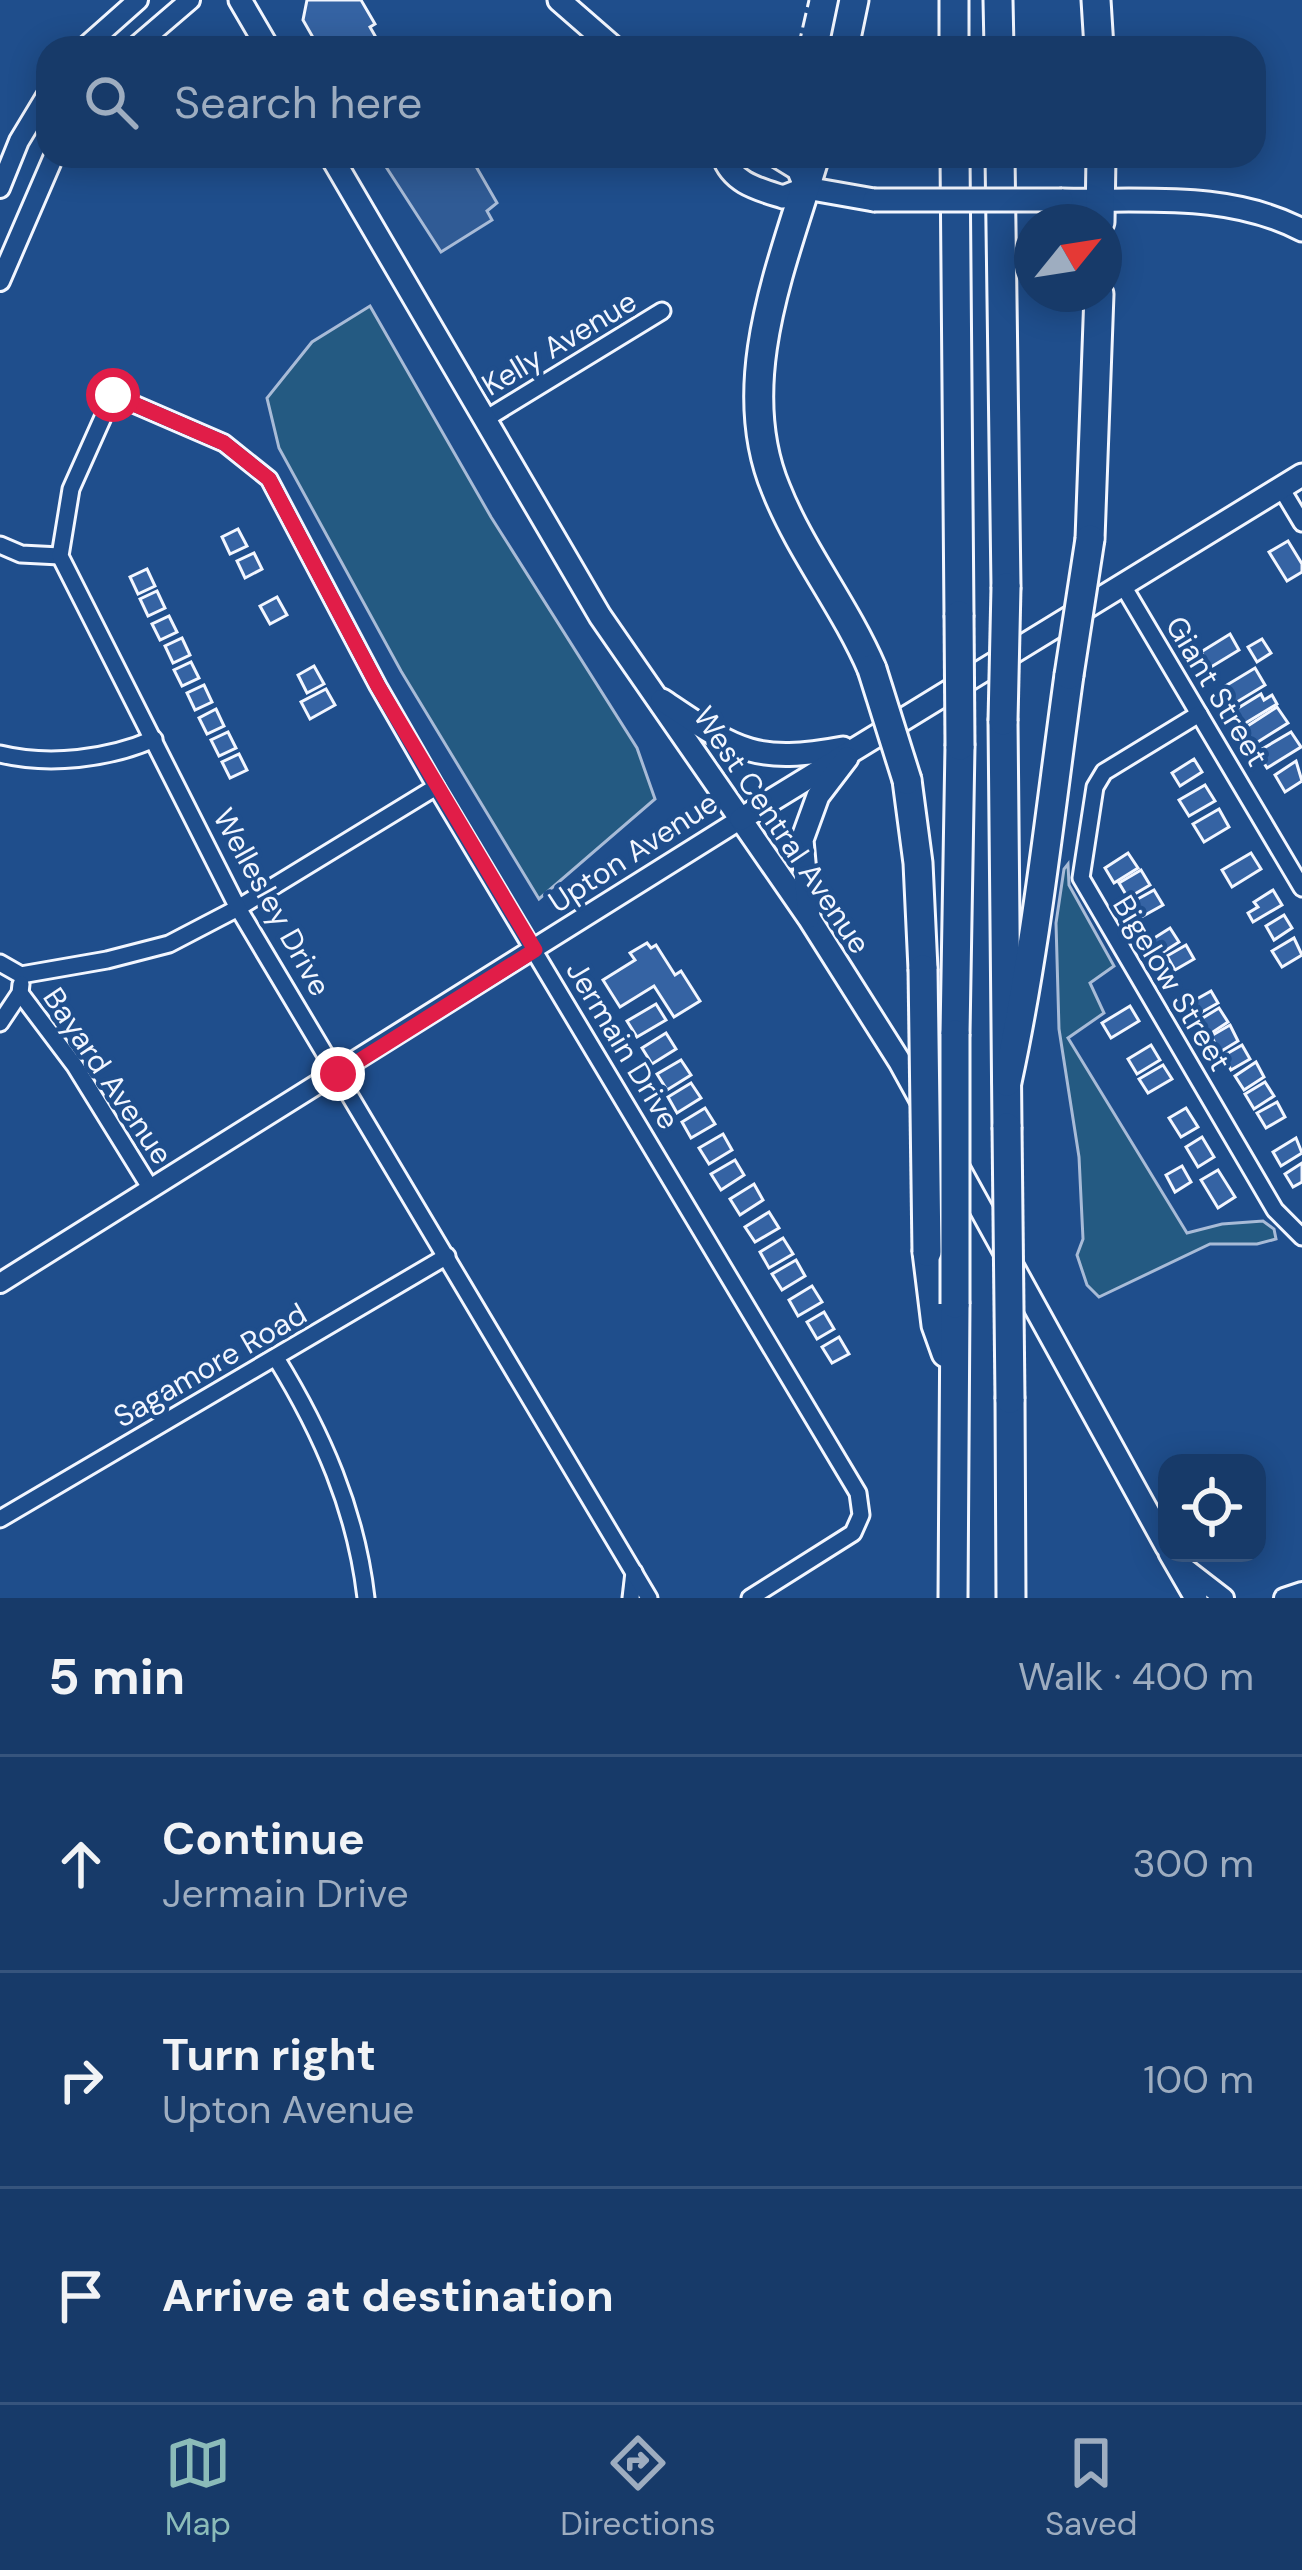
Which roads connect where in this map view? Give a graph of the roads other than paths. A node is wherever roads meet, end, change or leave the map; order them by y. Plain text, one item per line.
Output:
1 (138, 0) edge
2 (190, 0) edge
3 (239, 0) edge
4 (559, 0) edge
5 (854, 0) edge
6 (954, 0) edge
7 (998, 0) edge
8 (1096, 0) edge
9 (98, 36) edge
10 (148, 36) edge
11 (261, 36) edge
12 (600, 36) edge
13 (846, 36) edge
14 (954, 36) edge
15 (999, 36) edge
16 (1098, 36) edge
17 (36, 113) edge
18 (49, 168) edge
19 (338, 168) edge
20 (728, 168) edge
21 (796, 168) edge
22 (812, 168) edge
23 (955, 168) edge
24 (1000, 168) edge
25 (1102, 168) edge
26 (0, 188) edge
27 (806, 188) junction
28 (1076, 204) edge
29 (1100, 204) edge
30 (1122, 209) edge
31 (1302, 230) edge
32 (0, 281) edge
33 (662, 311) dead end
34 (1099, 312) edge
35 (484, 420) junction
36 (1302, 476) edge
37 (1281, 488) junction
38 (1302, 523) edge
39 (0, 545) edge
40 (60, 556) junction
41 (1122, 584) junction
42 (653, 694) junction
43 (1199, 714) junction
44 (154, 739) junction
45 (856, 746) junction
46 (0, 754) edge
47 (436, 787) junction
48 (741, 819) junction
49 (1302, 887) edge
50 (238, 908) junction
51 (809, 918) junction
52 (535, 950) junction
53 (0, 964) edge
54 (21, 975) junction
55 (20, 993) junction
56 (0, 1023) edge
57 (338, 1074) junction
58 (1006, 1082) junction
59 (152, 1189) junction
60 (1302, 1237) edge
61 (447, 1256) junction
62 (0, 1283) edge
63 (276, 1358) junction
64 (952, 1367) junction
65 (0, 1519) edge
66 (1158, 1531) edge
67 (1175, 1562) edge
68 (1181, 1562) edge
69 (634, 1572) junction
70 (1302, 1596) edge
71 (366, 1598) edge
72 (631, 1598) edge
73 (650, 1598) edge
74 (750, 1598) edge
75 (953, 1598) edge
76 (1010, 1598) edge
77 (1196, 1598) edge
78 (1223, 1598) edge
79 (1284, 1598) edge

1 - 9 street
2 - 10 street
3 - 11 main road
4 - 12 main road
5 - 13 highway
6 - 14 highway
7 - 15 highway
8 - 16 highway
17 - 26 street
18 - 32 street
19 - 35 main road, West Central Avenue
20 - 27 main road
21 - 27 main road
22 - 27 highway
23 - 64 highway, bridge
24 - 58 highway, bridge
25 - 29 highway
27 - 28 main road, bridge
27 - 64 highway, bridge
30 - 31 main road
33 - 35 street, Kelly Avenue
34 - 58 highway, bridge
35 - 42 main road, West Central Avenue
36 - 37 main road, Upton Avenue
37 - 38 street
37 - 41 main road, Upton Avenue
39 - 40 street
40 - 44 street, Wellesley Drive
40 - 47 street, Jermain Drive
41 - 43 street, Giant Street
41 - 45 main road, Upton Avenue
42 - 45 main road
42 - 48 main road, West Central Avenue
43 - 49 street, Giant Street
43 - 60 street, Bigelow Street
44 - 46 street
44 - 50 street, Wellesley Drive
45 - 48 main road, Upton Avenue
45 - 51 main road
47 - 50 street
47 - 52 street, Jermain Drive
48 - 51 main road, West Central Avenue
48 - 52 street, Upton Avenue
50 - 54 street
50 - 57 street, Wellesley Drive
51 - 66 main road, West Central Avenue
52 - 57 street, Upton Avenue
52 - 74 street, Jermain Drive
53 - 54 street
54 - 55 street
55 - 56 street
55 - 59 street, Bayard Avenue
57 - 59 street, Upton Avenue
57 - 61 street, Wellesley Drive
58 - 76 highway, bridge
59 - 62 street, Upton Avenue
61 - 63 street, Sagamore Road
61 - 69 street, Wellesley Drive
63 - 65 street, Sagamore Road
63 - 71 street
64 - 75 highway
67 - 77 main road, West Central Avenue
68 - 78 street
69 - 72 street
69 - 73 street, Wellesley Drive
70 - 79 street

